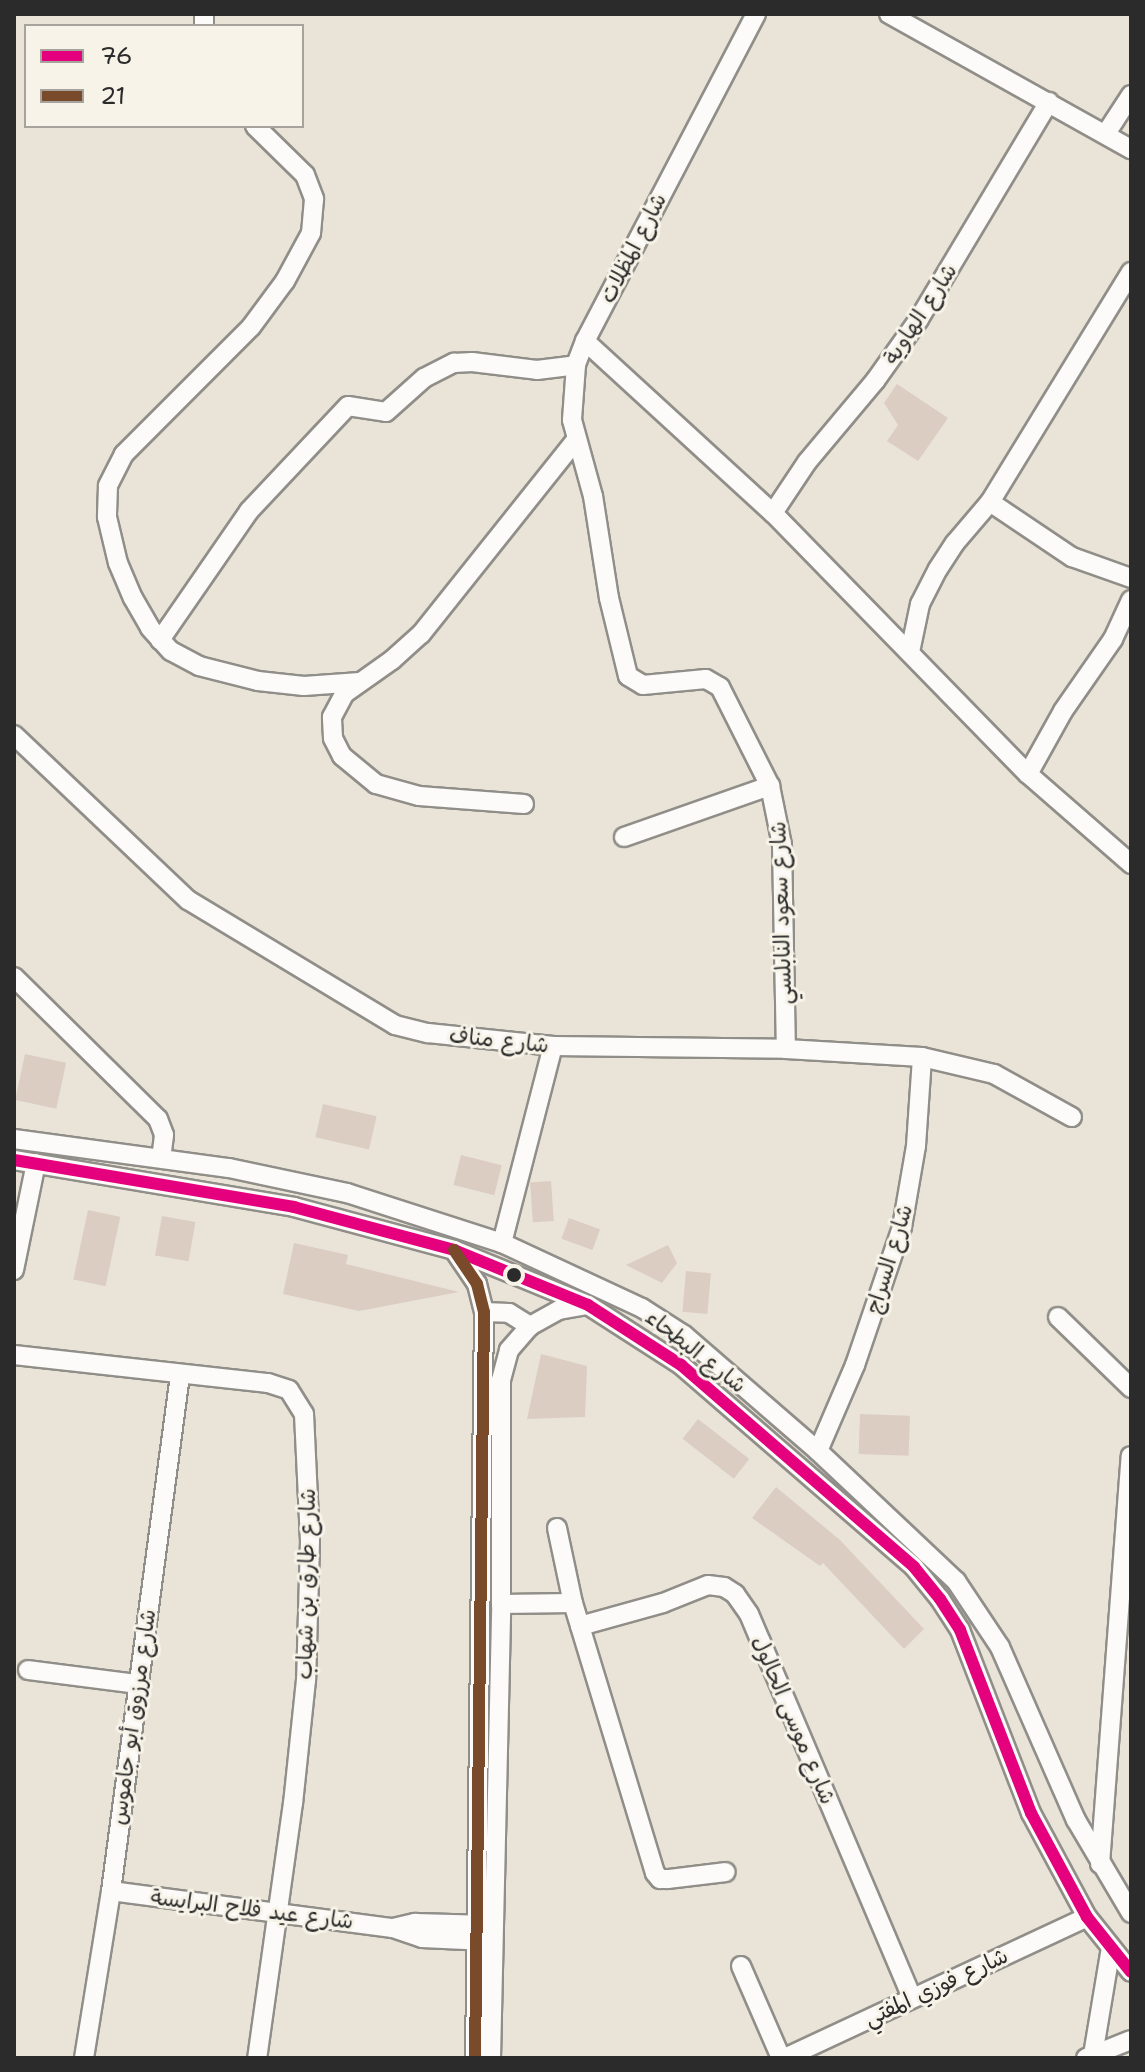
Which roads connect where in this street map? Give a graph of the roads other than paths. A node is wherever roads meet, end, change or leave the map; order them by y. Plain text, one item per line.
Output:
1 (756, 14) edge
2 (889, 14) edge
3 (1131, 95) edge
4 (1049, 102) junction
5 (257, 128) edge
6 (1107, 132) junction
7 (1131, 149) edge
8 (1131, 272) edge
9 (585, 341) junction
10 (576, 365) junction
11 (576, 440) junction
12 (593, 496) joint
13 (990, 502) junction
14 (773, 513) junction
15 (1131, 578) edge
16 (1131, 600) edge
17 (160, 640) junction
18 (910, 652) junction
19 (360, 682) junction
20 (14, 735) edge
21 (1028, 774) junction
22 (770, 786) junction
23 (524, 804) dead end
24 (624, 837) dead end
25 (1131, 864) edge
26 (14, 977) edge
27 (553, 1046) junction
28 (786, 1049) junction
29 (922, 1057) junction
30 (1072, 1117) dead end
31 (14, 1139) edge
32 (161, 1158) junction
33 (14, 1160) edge
34 (36, 1163) junction
35 (502, 1243) junction
36 (454, 1250) junction
37 (14, 1270) edge
38 (588, 1305) junction
39 (484, 1312) junction
40 (1058, 1317) dead end
41 (530, 1326) junction
42 (14, 1355) edge
43 (180, 1375) junction
44 (1131, 1388) edge
45 (818, 1451) junction
46 (1131, 1456) edge
47 (557, 1528) dead end
48 (573, 1603) junction
49 (501, 1604) junction
50 (580, 1626) junction
51 (28, 1670) dead end
52 (137, 1684) junction
53 (1100, 1864) junction
54 (726, 1872) dead end
55 (111, 1891) junction
56 (278, 1911) junction
57 (1130, 1911) edge
58 (1087, 1917) junction
59 (485, 1933) junction
60 (1111, 1948) junction
61 (741, 1966) dead end
62 (1131, 1972) edge
63 (912, 1998) junction
64 (1131, 2040) edge
65 (1089, 2056) edge
66 (84, 2058) edge
67 (257, 2058) edge
68 (475, 2058) edge
69 (491, 2058) edge
70 (783, 2058) edge

1 - 9 street, شارع المظلات
2 - 4 street
3 - 6 street
4 - 6 street
4 - 14 street, شارع الهاوية
5 - 17 street
6 - 7 street
8 - 13 street
9 - 10 street, شارع المظلات
9 - 14 street
10 - 11 street, شارع المظلات
10 - 17 street
11 - 12 street, شارع المظلات
11 - 19 street
12 - 22 street, شارع سعود النابلسي
13 - 15 street
13 - 18 street
14 - 18 street
16 - 21 street
17 - 19 street
18 - 21 street
19 - 23 street
20 - 27 street, شارع مناف
21 - 25 street
22 - 24 street
22 - 28 street, شارع سعود النابلسي
26 - 32 street
27 - 28 street, شارع مناف
27 - 35 street
28 - 29 street, شارع مناف
29 - 30 street, شارع مناف
29 - 45 street, شارع السراج
31 - 32 street, شارع البطحاء
32 - 35 street, شارع البطحاء
33 - 34 street, شارع البطحاء
34 - 36 street, شارع البطحاء
34 - 37 street
35 - 45 street, شارع البطحاء
36 - 38 street, شارع البطحاء
36 - 39 street
38 - 41 street
38 - 58 street, شارع البطحاء
39 - 41 street
39 - 59 street
40 - 44 street
41 - 49 street
42 - 43 street, شارع طارق بن شهاب
43 - 52 street, شارع مرزوق أبو جاموس
43 - 56 street, شارع طارق بن شهاب
45 - 53 street, شارع البطحاء
46 - 53 street
47 - 48 street
48 - 49 street
48 - 50 street
49 - 59 street
50 - 54 street
50 - 63 street, شارع موسى الحالول
51 - 52 street
52 - 55 street, شارع مرزوق أبو جاموس
53 - 57 street, شارع البطحاء
55 - 56 street, شارع عيد فلاح البرايسة
55 - 66 street, شارع مرزوق أبو جاموس
56 - 59 street, شارع عيد فلاح البرايسة
56 - 67 street, شارع طارق بن شهاب
58 - 60 street, شارع البطحاء
58 - 63 street, شارع فوزي المفتي
59 - 68 street
59 - 69 street
60 - 62 street, شارع البطحاء
60 - 65 street
61 - 70 street
63 - 70 street, شارع فوزي المفتي
64 - 65 street

